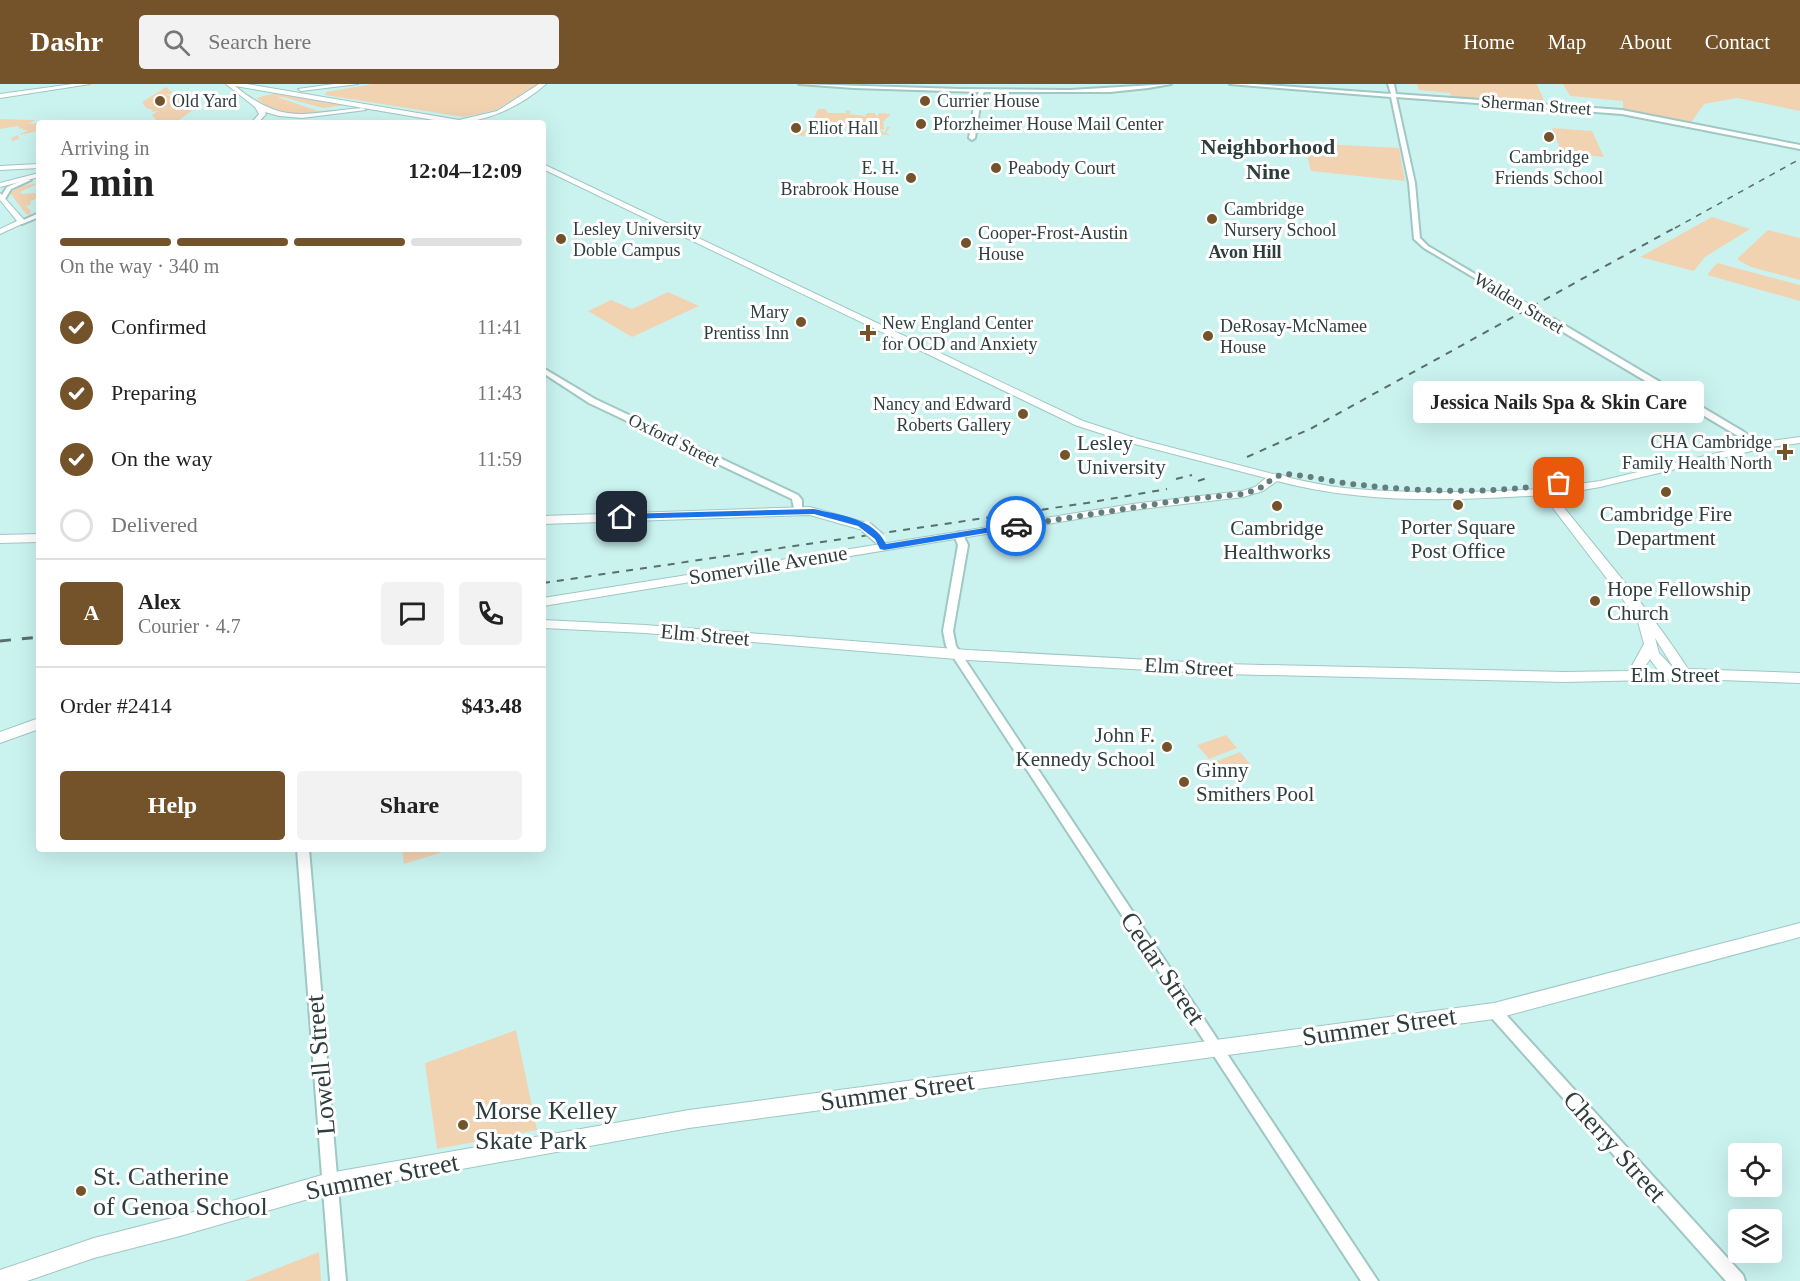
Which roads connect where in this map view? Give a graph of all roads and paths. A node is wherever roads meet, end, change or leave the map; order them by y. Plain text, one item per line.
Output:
1 (29, 84) edge
2 (87, 84) edge
3 (229, 84) edge
4 (236, 84) edge
5 (351, 84) edge
6 (543, 84) edge
7 (802, 84) edge
8 (1168, 84) edge
9 (1233, 84) edge
10 (1390, 84) edge
11 (982, 91) junction
12 (282, 92) junction
13 (32, 93) junction
14 (1394, 95) junction
15 (1, 96) edge
16 (326, 98) junction
17 (250, 100) junction
18 (346, 101) junction
19 (355, 103) junction
20 (257, 105) junction
21 (350, 111) junction
22 (334, 112) junction
23 (393, 112) junction
24 (322, 116) junction
25 (257, 120) edge
26 (295, 120) edge
27 (433, 120) edge
28 (450, 120) edge
29 (470, 120) edge
30 (972, 138) dead end
31 (1800, 147) edge
32 (546, 162) edge
33 (36, 166) edge
34 (546, 167) edge
35 (0, 168) edge
36 (36, 178) edge
37 (36, 178) edge
38 (28, 180) junction
39 (0, 186) edge
40 (1, 197) edge
41 (36, 216) edge
42 (22, 222) junction
43 (0, 232) edge
44 (546, 372) edge
45 (1800, 432) edge
46 (1800, 440) edge
47 (1753, 443) junction
48 (1273, 478) junction
49 (1293, 479) junction
50 (1543, 489) junction
51 (1243, 494) junction
52 (798, 511) junction
53 (546, 520) edge
54 (959, 535) junction
55 (36, 538) edge
56 (0, 539) edge
57 (882, 543) junction
58 (546, 601) edge
59 (546, 604) edge
60 (1639, 612) junction
61 (547, 625) edge
62 (580, 625) junction
63 (1650, 644) junction
64 (956, 654) junction
65 (1669, 674) junction
66 (1684, 674) junction
67 (1633, 675) junction
68 (1800, 678) edge
69 (36, 724) edge
70 (0, 738) edge
71 (303, 852) edge
72 (1800, 930) edge
73 (1494, 1011) junction
74 (1216, 1048) junction
75 (329, 1183) junction
76 (0, 1280) edge
77 (338, 1281) edge
78 (1370, 1281) edge
79 (1737, 1281) edge

1 - 13 street
2 - 13 main road
3 - 17 main road
4 - 12 main road
5 - 12 main road
5 - 16 main road
6 - 29 main road
7 - 11 street
8 - 11 street
9 - 14 street, Sherman Street
10 - 14 street, Walden Street
11 - 30 street
12 - 16 main road
12 - 17 main road
13 - 15 main road
14 - 31 street, Sherman Street
14 - 47 street, Walden Street, bridge
16 - 18 main road
17 - 20 main road
18 - 19 main road
18 - 22 main road
19 - 21 main road
19 - 28 main road
20 - 22 main road
20 - 25 main road
21 - 22 main road
21 - 23 main road
21 - 24 main road
23 - 24 main road
23 - 27 main road
24 - 26 main road
32 - 49 main road
33 - 35 main road
34 - 48 main road
36 - 38 main road
37 - 39 main road
38 - 39 main road
38 - 40 street
40 - 42 main road
41 - 42 street
42 - 43 main road
44 - 52 street, Oxford Street
45 - 47 main road
46 - 47 main road
47 - 50 main road
48 - 49 main road
48 - 51 main road, Somerville Avenue
49 - 50 main road
49 - 51 main road, Somerville Avenue
50 - 60 main road
51 - 54 main road, Somerville Avenue
52 - 53 main road
52 - 57 main road, bridge
54 - 57 main road, Somerville Avenue
54 - 64 street, Cedar Street
55 - 56 main road
57 - 58 main road, Somerville Avenue
59 - 62 main road, Elm Street
60 - 63 main road
60 - 66 main road
61 - 62 main road, Elm Street
62 - 64 main road, Elm Street
63 - 65 main road
63 - 67 main road
64 - 67 main road, Elm Street
64 - 74 street, Cedar Street
65 - 66 main road, Elm Street
65 - 67 main road, Elm Street
66 - 68 main road, Elm Street
69 - 70 main road
71 - 75 street, Lowell Street
72 - 73 main road, Summer Street
73 - 74 main road, Summer Street
73 - 79 street, Cherry Street
74 - 75 main road, Summer Street
74 - 78 street, Cedar Street
75 - 76 main road, Summer Street
75 - 77 street, Lowell Street

